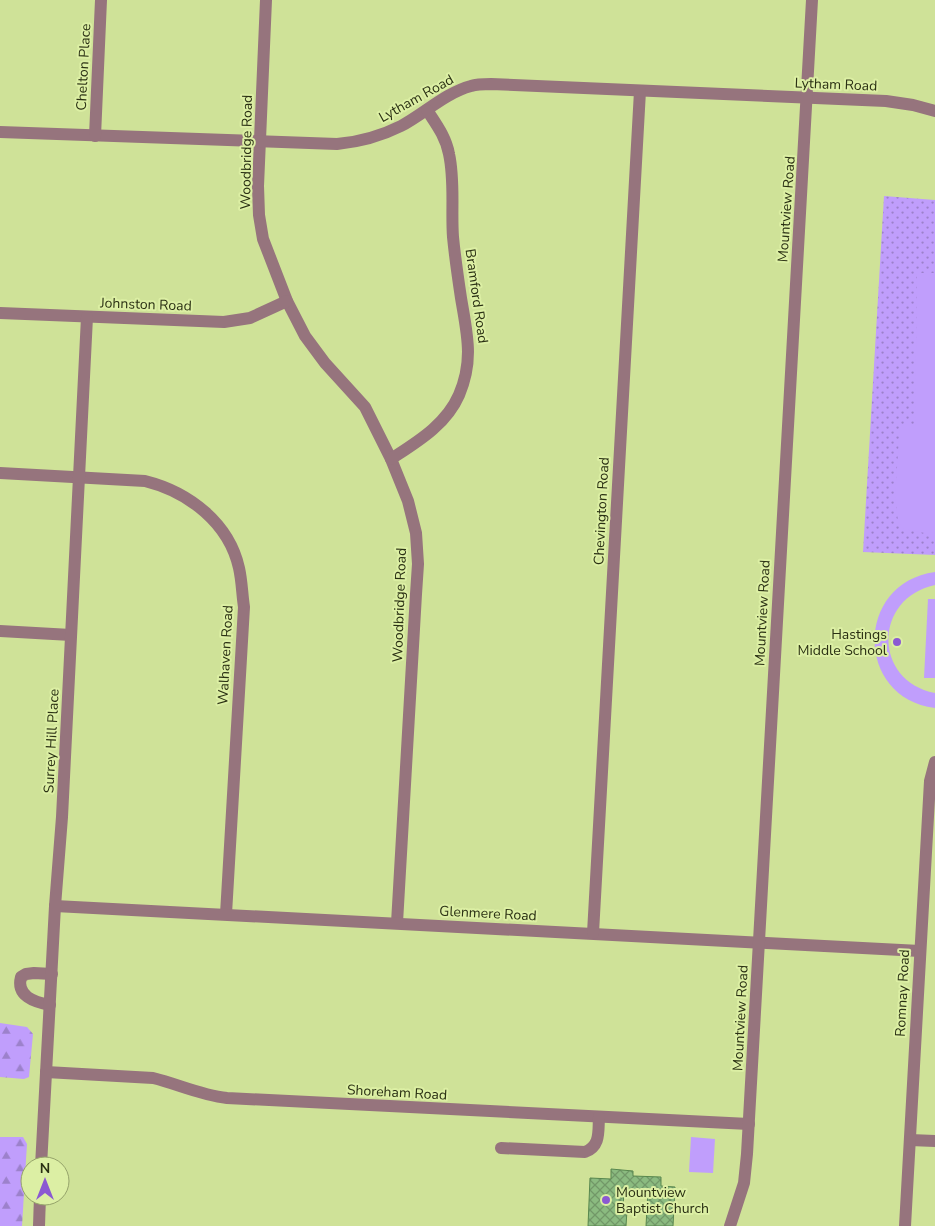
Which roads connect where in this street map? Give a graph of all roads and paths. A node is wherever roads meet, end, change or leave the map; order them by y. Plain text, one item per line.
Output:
1 (101, 0) edge
2 (266, 0) edge
3 (812, 0) edge
4 (640, 91) junction
5 (807, 98) junction
6 (427, 110) junction
7 (935, 111) edge
8 (0, 132) edge
9 (95, 136) junction
10 (260, 143) junction
11 (287, 301) junction
12 (0, 313) edge
13 (87, 317) junction
14 (391, 459) junction
15 (0, 473) edge
16 (79, 477) junction
17 (0, 631) edge
18 (71, 635) junction
19 (935, 762) edge
20 (55, 906) junction
21 (226, 914) junction
22 (397, 924) junction
23 (592, 933) junction
24 (759, 942) junction
25 (920, 951) junction
26 (52, 974) junction
27 (50, 1005) junction
28 (46, 1072) junction
29 (599, 1117) junction
30 (748, 1124) junction
31 (910, 1140) junction
32 (935, 1141) edge
33 (501, 1148) dead end
34 (42, 1156) edge
35 (40, 1206) edge
36 (39, 1226) edge
37 (730, 1226) edge
38 (905, 1226) edge

1 - 9 street, Chelton Place
2 - 10 street, Woodbridge Road
3 - 5 street, Mountview Road
4 - 5 street, Lytham Road
4 - 6 street, Lytham Road
4 - 23 street, Chevington Road
5 - 7 street, Lytham Road
5 - 24 street, Mountview Road
6 - 10 street, Lytham Road
6 - 14 street, Bramford Road
8 - 9 street, Lytham Road
9 - 10 street, Lytham Road
10 - 11 street, Woodbridge Road
11 - 13 street, Johnston Road
11 - 14 street, Woodbridge Road
12 - 13 street, Johnston Road
13 - 16 street, Surrey Hill Place
14 - 22 street, Woodbridge Road
15 - 16 street, Walhaven Road
16 - 18 street, Surrey Hill Place
16 - 21 street, Walhaven Road
17 - 18 street
18 - 20 street, Surrey Hill Place
19 - 25 street, Romnay Road
20 - 21 street, Glenmere Road
20 - 26 street, Surrey Hill Place
21 - 22 street, Glenmere Road
22 - 23 street, Glenmere Road
23 - 24 street, Glenmere Road
24 - 25 street, Glenmere Road
24 - 30 street, Mountview Road
25 - 31 street, Romnay Road
26 - 27 street, Surrey Hill Place
26 - 27 street
27 - 28 street, Surrey Hill Place
28 - 29 street, Shoreham Road
28 - 34 street, Surrey Hill Place
29 - 30 street, Shoreham Road
29 - 33 street
30 - 37 street, Mountview Road
31 - 32 street
31 - 38 street, Romnay Road
35 - 36 street

